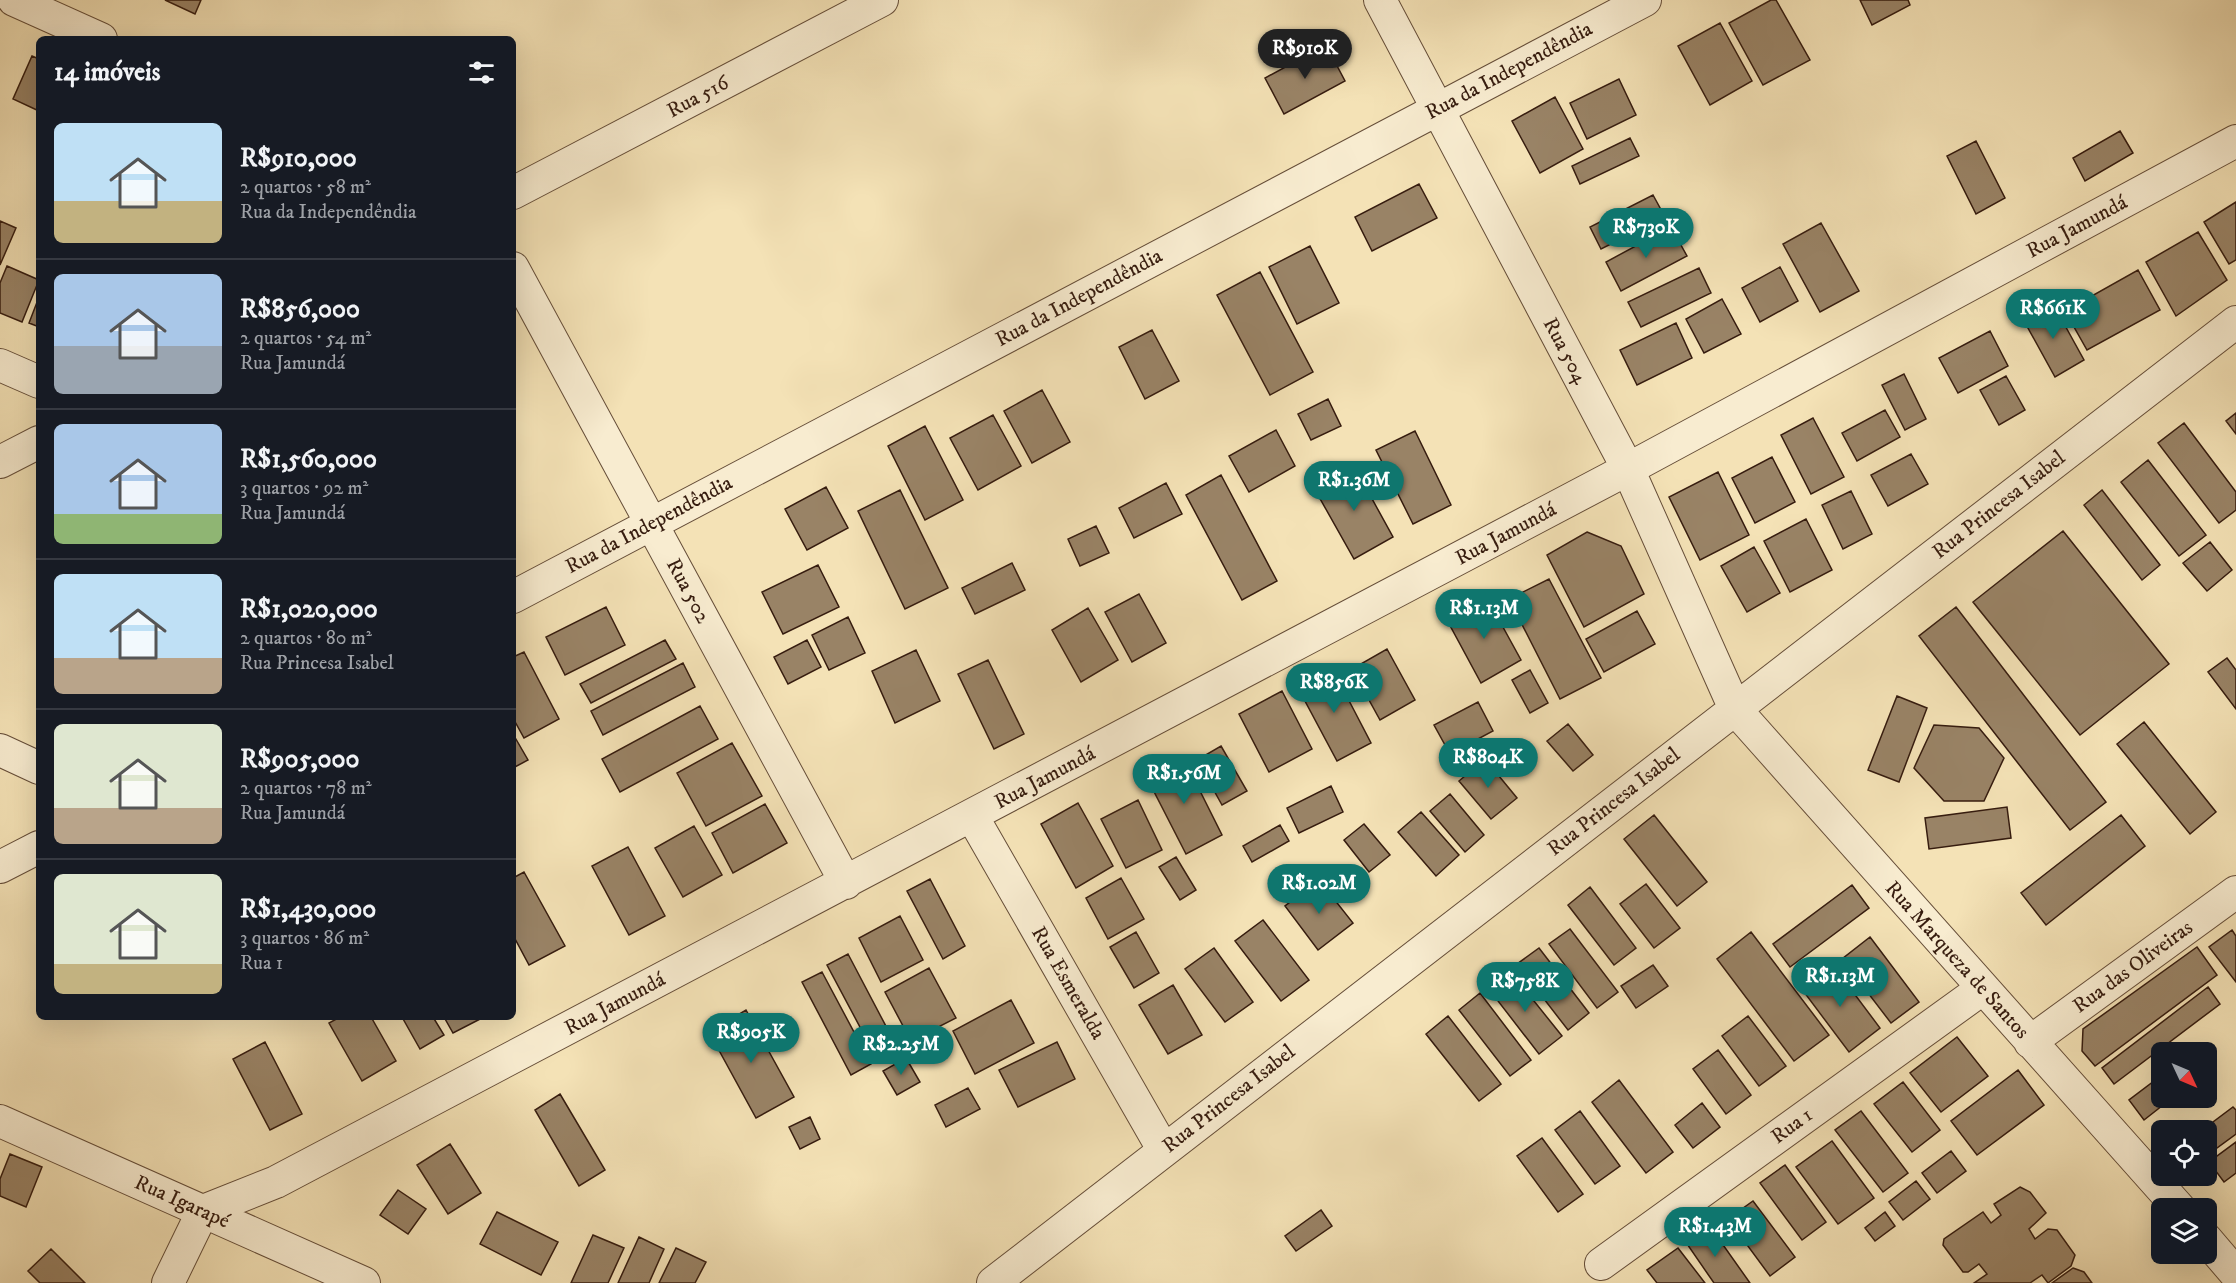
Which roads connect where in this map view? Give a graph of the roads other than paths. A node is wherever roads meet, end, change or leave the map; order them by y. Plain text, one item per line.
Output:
1 (14, 0) edge
2 (879, 0) edge
3 (1380, 0) edge
4 (1645, 0) edge
5 (94, 36) edge
6 (1436, 109) junction
7 (2236, 141) edge
8 (516, 191) edge
9 (516, 274) edge
10 (2236, 322) edge
11 (0, 365) edge
12 (36, 381) edge
13 (36, 444) edge
14 (0, 462) edge
15 (1628, 470) junction
16 (652, 524) junction
17 (516, 595) edge
18 (1735, 710) junction
19 (0, 750) edge
20 (36, 767) edge
21 (972, 816) junction
22 (36, 849) edge
23 (0, 867) edge
24 (846, 883) junction
25 (2236, 892) edge
26 (1982, 988) junction
27 (2030, 1042) junction
28 (0, 1121) edge
29 (1163, 1149) junction
30 (2170, 1198) edge
31 (203, 1211) junction
32 (2217, 1252) edge
33 (1601, 1264) dead end
34 (2236, 1274) edge
35 (168, 1283) edge
36 (364, 1283) edge
37 (993, 1283) edge

1 - 5 street
2 - 8 street, Rua 516
3 - 6 street, Rua 504
4 - 6 street, Rua da Independêndia
6 - 15 street, Rua 504
6 - 16 street, Rua da Independêndia
7 - 15 street, Rua Jamundá
9 - 16 street, Rua 502
10 - 18 street, Rua Princesa Isabel
11 - 12 street
13 - 14 street
15 - 18 street, Rua 504
15 - 21 street, Rua Jamundá
16 - 17 street, Rua da Independêndia
16 - 24 street, Rua 502
18 - 26 street, Rua Marqueza de Santos
18 - 29 street, Rua Princesa Isabel
19 - 20 street
21 - 24 street, Rua Jamundá
21 - 29 street, Rua Esmeralda
22 - 23 street
24 - 31 street, Rua Jamundá
25 - 27 street, Rua das Oliveiras
26 - 27 street, Rua Marqueza de Santos
26 - 33 street, Rua 1
27 - 30 street, Rua Marqueza de Santos
28 - 31 street, Rua Igarapé
29 - 37 street, Rua Princesa Isabel
31 - 35 street
31 - 36 street, Rua Igarapé
32 - 34 street

